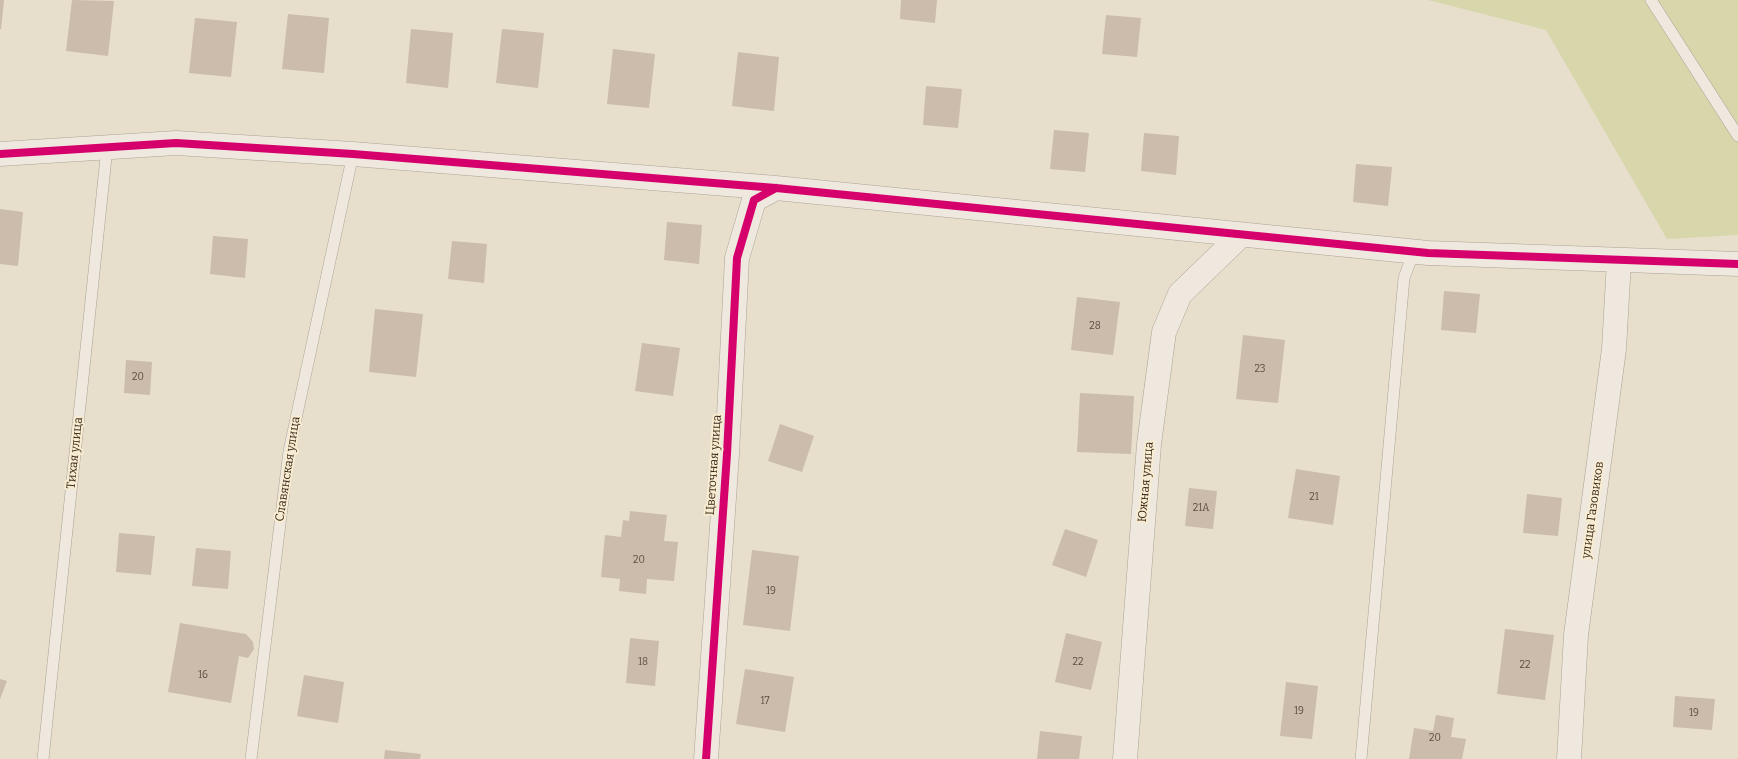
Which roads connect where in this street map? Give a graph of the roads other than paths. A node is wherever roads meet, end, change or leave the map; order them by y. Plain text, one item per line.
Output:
1 (1651, 0) edge
2 (1738, 136) edge
3 (107, 148) junction
4 (0, 154) edge
5 (353, 154) junction
6 (776, 188) junction
7 (1241, 235) junction
8 (1428, 253) junction
9 (1618, 261) junction
10 (1738, 264) edge
11 (44, 759) edge
12 (251, 759) edge
13 (706, 759) edge
14 (1124, 759) edge
15 (1361, 759) edge
16 (1568, 759) edge

1 - 2 lane
3 - 4 street
3 - 5 street
3 - 11 lane, Тихая улица
5 - 6 street
5 - 12 lane, Славянская улица
6 - 7 street
6 - 13 street, Цветочная улица
7 - 8 street
7 - 14 street, Южная улица
8 - 9 street
8 - 15 lane
9 - 10 street
9 - 16 street, улица Газовиков

